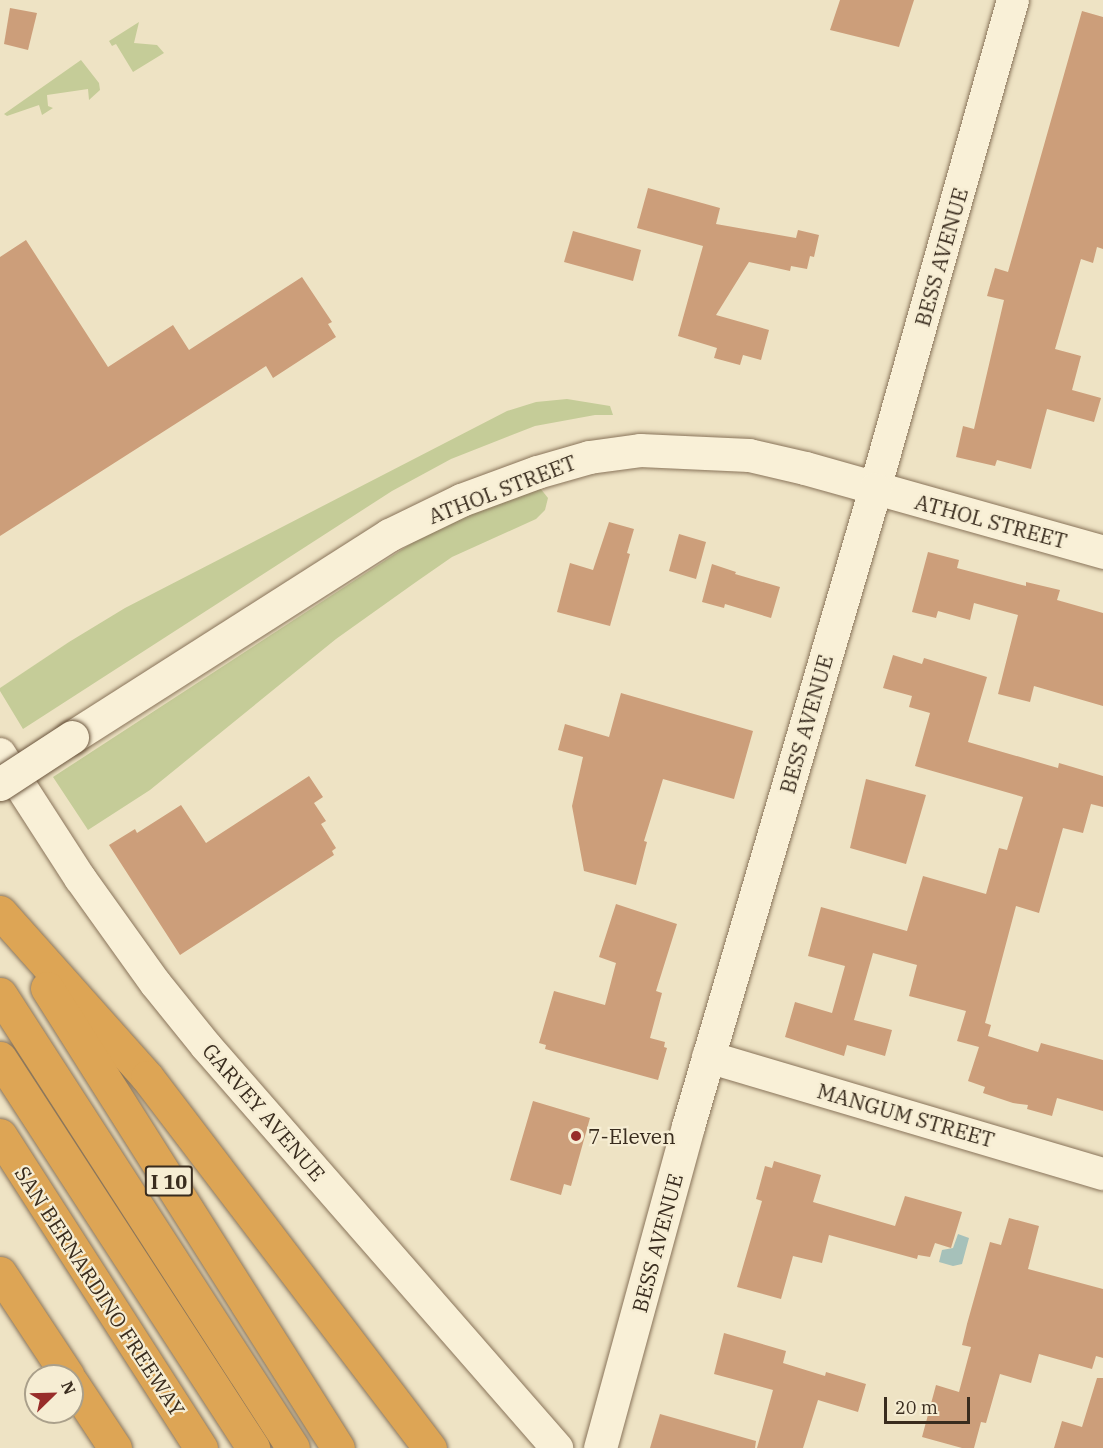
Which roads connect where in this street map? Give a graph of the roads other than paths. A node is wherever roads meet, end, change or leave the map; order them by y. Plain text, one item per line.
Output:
1 (1013, 0) edge
2 (875, 489) junction
3 (1103, 552) edge
4 (0, 754) edge
5 (0, 784) edge
6 (0, 913) edge
7 (0, 994) edge
8 (708, 1057) junction
9 (0, 1058) edge
10 (0, 1135) edge
11 (1103, 1174) edge
12 (0, 1273) edge
13 (60, 1364) edge
14 (84, 1401) edge
15 (115, 1448) edge
16 (201, 1448) edge
17 (253, 1448) edge
18 (292, 1448) edge
19 (338, 1448) edge
20 (430, 1448) edge
21 (557, 1448) edge
22 (600, 1448) edge

1 - 2 street, BESS AVENUE
2 - 3 street, ATHOL STREET
2 - 5 street, ATHOL STREET, bridge
2 - 8 street, BESS AVENUE
4 - 21 street, GARVEY AVENUE
6 - 19 highway, I 10
6 - 20 highway
7 - 18 highway
8 - 11 street, MANGUM STREET
8 - 22 street, BESS AVENUE
9 - 17 highway
10 - 16 highway, SAN BERNARDINO FREEWAY
12 - 13 highway
14 - 15 highway

